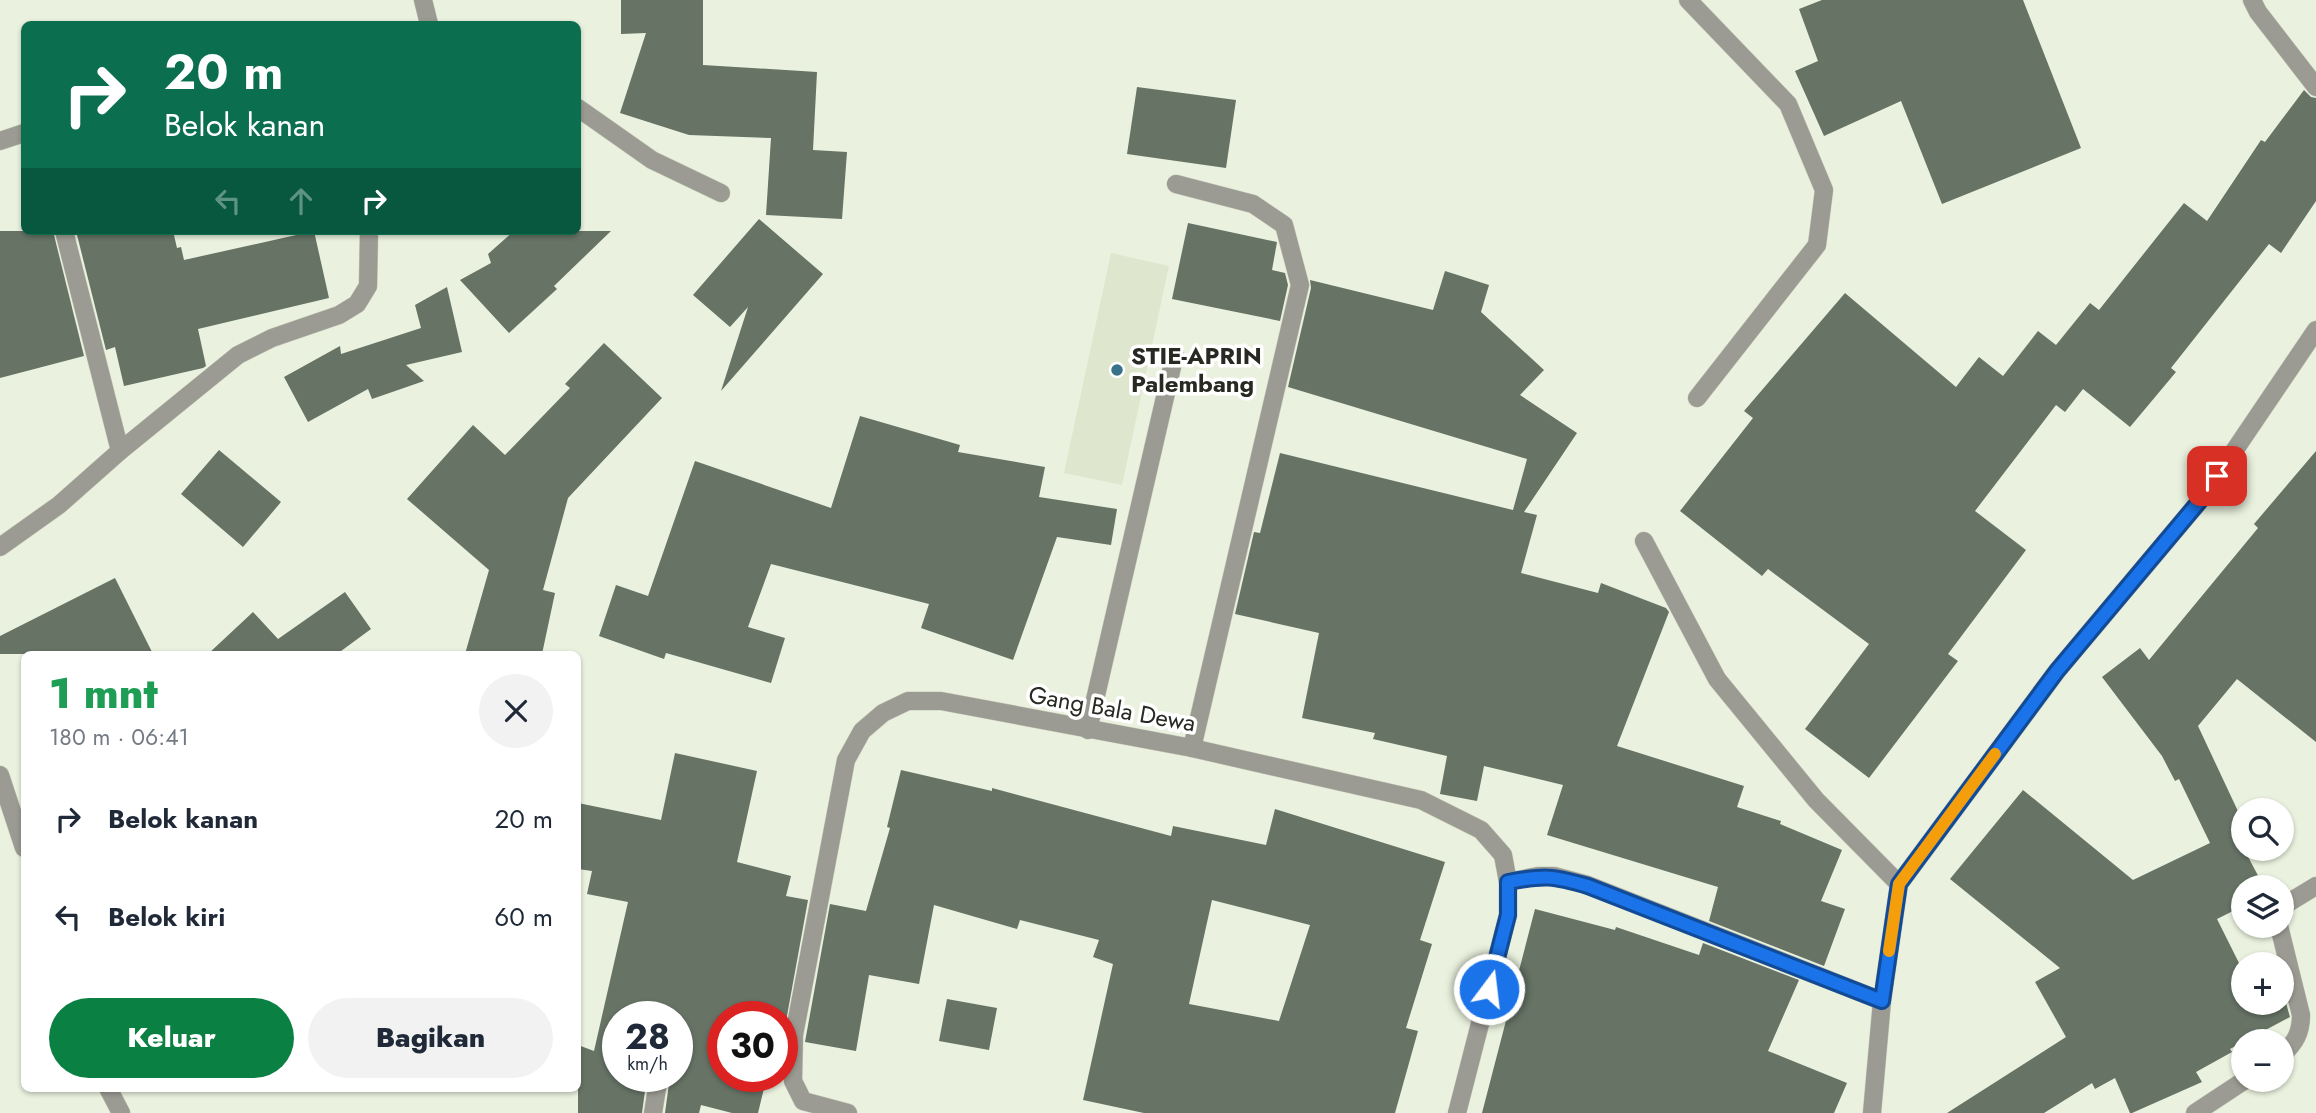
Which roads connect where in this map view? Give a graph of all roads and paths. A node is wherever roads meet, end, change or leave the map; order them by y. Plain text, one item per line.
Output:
1 (423, 0) edge
2 (1688, 0) edge
3 (2252, 0) edge
4 (428, 21) edge
5 (2316, 87) edge
6 (581, 110) edge
7 (21, 134) edge
8 (0, 141) edge
9 (1175, 184) dead end
10 (721, 193) dead end
11 (65, 235) edge
12 (369, 235) edge
13 (2316, 330) edge
14 (1175, 354) dead end
15 (1697, 398) dead end
16 (120, 451) junction
17 (1644, 541) dead end
18 (0, 547) edge
19 (1088, 730) junction
20 (1192, 748) junction
21 (0, 775) edge
22 (21, 839) edge
23 (1508, 882) junction
24 (1899, 884) junction
25 (2316, 886) edge
26 (2294, 899) edge
27 (2282, 938) edge
28 (1882, 1001) junction
29 (2294, 1042) edge
30 (2231, 1089) edge
31 (110, 1092) edge
32 (656, 1092) edge
33 (802, 1107) edge
34 (121, 1113) edge
35 (653, 1113) edge
36 (848, 1113) edge
37 (1457, 1113) edge
38 (1872, 1113) edge
39 (2194, 1113) edge

1 - 4 street
2 - 15 street
3 - 5 street
6 - 10 street
7 - 8 street
9 - 20 street
11 - 16 street
12 - 16 street
13 - 24 street
14 - 19 street
16 - 18 street
17 - 24 street
19 - 20 street, Gang Bala Dewa
19 - 33 street, Gang Bala Dewa
20 - 23 street, Gang Bala Dewa
21 - 22 street
23 - 28 street
23 - 37 street, Gang Bala Dewa
24 - 28 street
25 - 26 street
27 - 29 street
28 - 38 street
30 - 39 street
31 - 34 street
32 - 35 street
33 - 36 street, Gang Bala Dewa

